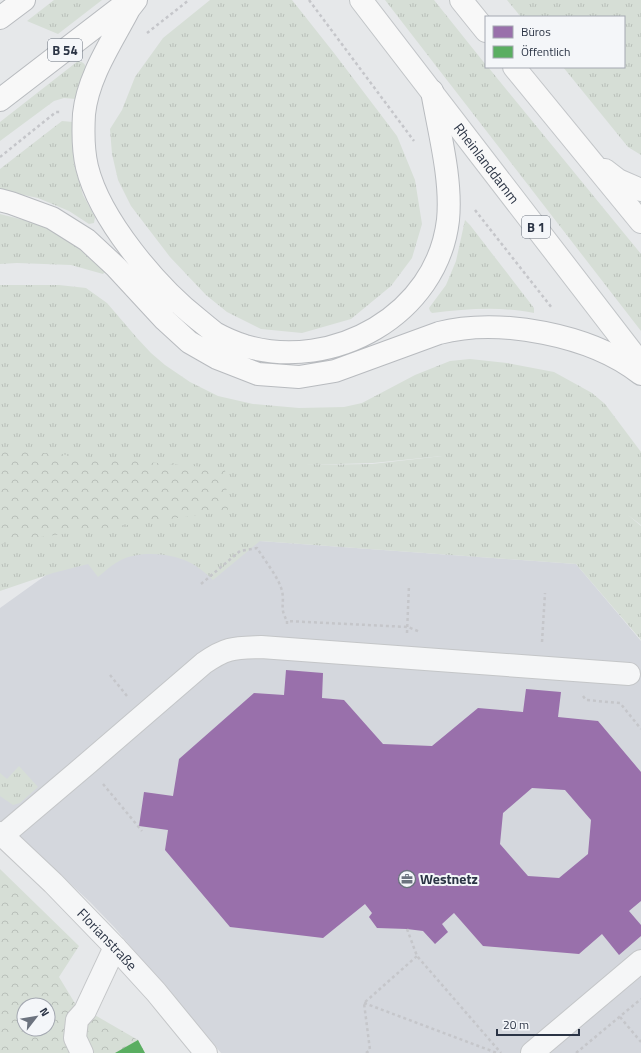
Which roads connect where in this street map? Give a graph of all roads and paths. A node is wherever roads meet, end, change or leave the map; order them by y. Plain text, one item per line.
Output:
1 (130, 0) edge
2 (136, 0) edge
3 (190, 0) edge
4 (309, 0) edge
5 (361, 0) edge
6 (461, 0) edge
7 (485, 31) edge
8 (144, 34) dead end
9 (515, 68) edge
10 (432, 91) junction
11 (0, 100) edge
12 (56, 112) dead end
13 (416, 142) dead end
14 (577, 145) junction
15 (0, 157) edge
16 (641, 190) edge
17 (0, 200) edge
18 (449, 205) junction
19 (641, 222) edge
20 (551, 335) junction
21 (641, 364) edge
22 (641, 374) edge
23 (201, 584) dead end
24 (409, 585) dead end
25 (544, 593) dead end
26 (287, 621) dead end
27 (542, 644) dead end
28 (406, 658) junction
29 (629, 674) dead end
30 (103, 784) dead end
31 (142, 831) dead end
32 (1, 834) edge
33 (407, 929) dead end
34 (115, 947) junction
35 (417, 956) junction
36 (641, 961) edge
37 (641, 999) edge
38 (364, 1003) junction
39 (620, 1017) junction
40 (641, 1042) edge
41 (82, 1053) edge
42 (206, 1053) edge
43 (366, 1053) edge
44 (497, 1053) edge
45 (501, 1053) edge
46 (532, 1053) edge
47 (576, 1053) edge

1 - 11 main road, B 54
2 - 18 main road
3 - 8 path
4 - 13 path
5 - 10 main road, Rheinlanddamm / B 1
6 - 7 main road
9 - 14 main road
10 - 18 main road
10 - 21 main road, Rheinlanddamm / B 1
12 - 15 path
14 - 16 main road
14 - 19 main road
17 - 20 main road
18 - 20 path
20 - 22 main road
23 - 26 path
24 - 28 path
25 - 27 path
28 - 29 street
28 - 32 street
30 - 31 path
32 - 34 street, Florianstraße
33 - 35 path
34 - 41 street
34 - 42 street, Florianstraße
35 - 38 path
35 - 45 path
36 - 46 street
37 - 39 path
38 - 43 path
38 - 44 path
39 - 40 path
39 - 47 path

